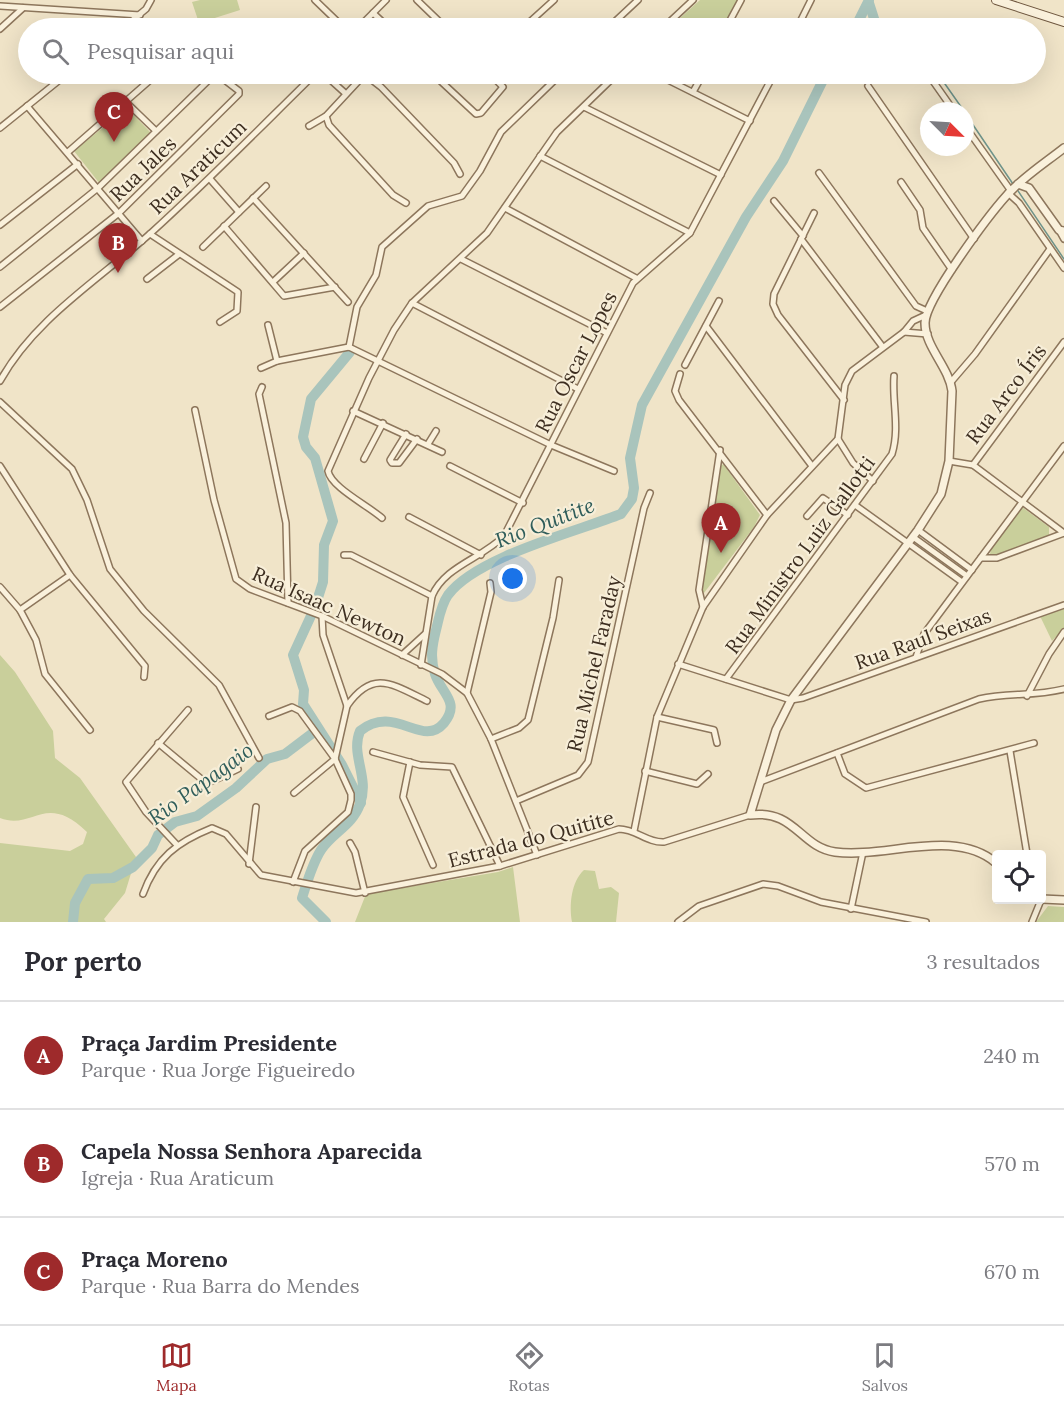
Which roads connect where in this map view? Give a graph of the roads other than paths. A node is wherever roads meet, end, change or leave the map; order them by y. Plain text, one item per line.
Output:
1 (151, 0) edge
2 (315, 0) edge
3 (386, 0) edge
4 (417, 0) edge
5 (554, 0) edge
6 (638, 0) edge
7 (693, 0) edge
8 (741, 0) edge
9 (811, 0) edge
10 (996, 0) edge
11 (0, 6) edge
12 (23, 8) junction
13 (374, 13) junction
14 (140, 15) junction
15 (136, 18) edge
16 (334, 18) edge
17 (369, 18) edge
18 (379, 18) edge
19 (436, 18) edge
20 (534, 18) edge
21 (619, 18) edge
22 (674, 18) edge
23 (731, 18) edge
24 (801, 18) edge
25 (1064, 22) edge
26 (0, 29) edge
27 (54, 84) edge
28 (146, 84) edge
29 (205, 84) edge
30 (230, 84) edge
31 (305, 84) edge
32 (335, 84) edge
33 (355, 84) edge
34 (377, 84) edge
35 (443, 84) edge
36 (501, 84) edge
37 (551, 84) edge
38 (607, 84) edge
39 (677, 84) edge
40 (697, 84) edge
41 (769, 84) edge
42 (935, 84) edge
43 (868, 86) dead end
44 (693, 92) junction
45 (345, 93) junction
46 (125, 101) junction
47 (948, 102) edge
48 (27, 106) junction
49 (584, 106) junction
50 (326, 116) junction
51 (750, 121) junction
52 (309, 126) dead end
53 (0, 128) edge
54 (156, 131) junction
55 (974, 138) edge
56 (1064, 148) edge
57 (68, 152) junction
58 (540, 156) junction
59 (78, 164) junction
60 (819, 173) dead end
61 (1033, 173) junction
62 (460, 174) dead end
63 (721, 175) junction
64 (210, 179) junction
65 (901, 182) dead end
66 (266, 186) dead end
67 (98, 188) junction
68 (1029, 188) junction
69 (1013, 189) junction
70 (253, 198) junction
71 (774, 201) dead end
72 (406, 203) dead end
73 (505, 208) junction
74 (239, 212) junction
75 (119, 213) junction
76 (814, 213) dead end
77 (0, 225) edge
78 (224, 226) junction
79 (1061, 230) edge
80 (690, 233) junction
81 (150, 234) junction
82 (802, 238) junction
83 (974, 239) junction
84 (1064, 239) edge
85 (142, 241) junction
86 (203, 247) dead end
87 (1050, 249) junction
88 (304, 253) junction
89 (178, 255) junction
90 (461, 259) junction
91 (0, 267) edge
92 (1064, 268) edge
93 (952, 270) junction
94 (636, 278) junction
95 (147, 279) dead end
96 (274, 281) junction
97 (335, 287) junction
98 (720, 301) dead end
99 (348, 302) dead end
100 (412, 303) junction
101 (0, 307) edge
102 (927, 313) junction
103 (220, 322) dead end
104 (268, 325) dead end
105 (706, 326) junction
106 (904, 332) junction
107 (607, 333) junction
108 (928, 334) junction
109 (1064, 342) edge
110 (350, 346) junction
111 (882, 346) junction
112 (379, 359) junction
113 (277, 361) junction
114 (685, 365) dead end
115 (261, 368) dead end
116 (680, 374) dead end
117 (894, 376) dead end
118 (0, 381) edge
119 (951, 382) junction
120 (832, 385) junction
121 (845, 385) junction
122 (262, 387) dead end
123 (578, 389) junction
124 (844, 400) junction
125 (0, 402) edge
126 (195, 410) dead end
127 (353, 411) junction
128 (383, 423) junction
129 (435, 431) dead end
130 (406, 434) junction
131 (417, 439) junction
132 (838, 439) junction
133 (428, 444) junction
134 (551, 445) junction
135 (1064, 446) edge
136 (720, 450) junction
137 (442, 452) dead end
138 (364, 459) dead end
139 (949, 461) junction
140 (973, 465) junction
141 (0, 466) edge
142 (450, 466) dead end
143 (812, 466) junction
144 (614, 471) dead end
145 (6, 477) junction
146 (0, 481) edge
147 (873, 482) junction
148 (650, 493) dead end
149 (1022, 501) junction
150 (523, 503) junction
151 (855, 505) junction
152 (767, 515) junction
153 (807, 516) dead end
154 (848, 516) junction
155 (409, 517) dead end
156 (382, 518) dead end
157 (1064, 533) edge
158 (913, 537) junction
159 (344, 555) dead end
160 (481, 555) junction
161 (981, 558) junction
162 (972, 570) junction
163 (70, 575) junction
164 (967, 576) junction
165 (559, 580) dead end
166 (962, 582) junction
167 (490, 583) dead end
168 (0, 588) edge
169 (432, 596) junction
170 (288, 603) junction
171 (1064, 605) edge
172 (702, 607) junction
173 (20, 610) junction
174 (320, 616) junction
175 (1064, 632) edge
176 (425, 634) junction
177 (402, 655) junction
178 (916, 657) junction
179 (678, 664) junction
180 (423, 666) junction
181 (144, 677) dead end
182 (726, 679) junction
183 (1064, 689) edge
184 (467, 693) junction
185 (1027, 696) junction
186 (791, 700) junction
187 (427, 701) dead end
188 (347, 706) junction
189 (188, 710) dead end
190 (269, 716) dead end
191 (657, 717) junction
192 (90, 730) dead end
193 (491, 740) junction
194 (158, 743) junction
195 (717, 743) dead end
196 (1034, 743) dead end
197 (1010, 751) junction
198 (373, 752) dead end
199 (837, 753) junction
200 (259, 758) dead end
201 (335, 758) junction
202 (410, 762) junction
203 (237, 769) dead end
204 (645, 771) junction
205 (708, 774) dead end
206 (760, 782) junction
207 (294, 793) dead end
208 (516, 801) junction
209 (256, 807) dead end
210 (750, 815) junction
211 (634, 831) junction
212 (350, 843) dead end
213 (177, 845) junction
214 (1026, 850) edge
215 (862, 852) junction
216 (537, 855) junction
217 (992, 860) edge
218 (249, 864) junction
219 (433, 865) dead end
220 (500, 866) junction
221 (293, 882) junction
222 (365, 893) junction
223 (143, 894) dead end
224 (1046, 900) edge
225 (1064, 900) edge
226 (1039, 904) edge
227 (851, 909) junction
228 (678, 922) edge
229 (926, 922) edge
230 (1032, 922) edge

1 - 14 street
2 - 16 street
3 - 13 street
4 - 19 street
5 - 20 street
6 - 21 street
7 - 22 street
8 - 23 street
9 - 24 street
10 - 25 main road
11 - 12 street
12 - 14 street
12 - 26 street
13 - 17 street
13 - 18 street
14 - 15 street
27 - 48 street
28 - 46 street
29 - 54 street
30 - 75 street, Rua Jales
31 - 64 street, Rua Araticum
32 - 45 street
33 - 45 street
34 - 62 street
35 - 36 street
37 - 110 street
38 - 49 street
39 - 44 street
40 - 44 street
41 - 51 street, Rua Oscar Lopes
42 - 47 street
43 - 83 street
44 - 51 street
45 - 50 street
46 - 54 street
46 - 57 street
48 - 53 street
48 - 57 street
49 - 58 street
49 - 63 street
50 - 52 street
50 - 72 street
51 - 63 street, Rua Oscar Lopes
54 - 67 street
55 - 69 street
56 - 61 street
57 - 59 street
58 - 73 street
58 - 80 street
59 - 67 street
59 - 77 street
60 - 102 street
61 - 68 street
61 - 69 street
63 - 80 street, Rua Oscar Lopes
64 - 74 street
64 - 81 street, Rua Araticum
65 - 93 street
66 - 70 street
67 - 75 street
67 - 91 street
68 - 69 street
68 - 79 street
69 - 83 street
69 - 87 street
70 - 74 street
70 - 88 street
71 - 82 street
73 - 90 street
73 - 94 street
74 - 78 street
75 - 85 street
75 - 101 street, Rua Jales
76 - 82 street
78 - 86 street
78 - 96 street
79 - 84 street
80 - 94 street, Rua Oscar Lopes
81 - 85 street, Rua Araticum
81 - 89 street
82 - 111 street
82 - 120 street
83 - 93 street
85 - 118 street, Rua Araticum
87 - 92 street
87 - 119 street
88 - 96 street
88 - 97 street
89 - 95 street
89 - 103 street
90 - 100 street
90 - 107 street
93 - 102 street
94 - 107 street, Rua Oscar Lopes
96 - 97 street
97 - 99 street
98 - 105 street
100 - 112 street
100 - 123 street
102 - 106 street
102 - 108 street
104 - 113 street
105 - 114 street
105 - 143 street
106 - 108 street
106 - 111 street
107 - 123 street, Rua Oscar Lopes
108 - 119 street
109 - 140 street, Rua Arco Íris
110 - 112 street
110 - 113 street
111 - 121 street
112 - 127 street
112 - 134 street
113 - 115 street
116 - 136 street
117 - 147 street, Rua Ministro Luiz Gallotti
119 - 139 street
120 - 121 street
120 - 124 street
121 - 124 street
122 - 170 street
123 - 134 street, Rua Oscar Lopes
124 - 132 street
125 - 200 street
126 - 170 street, Rua Isaac Newton
127 - 128 street
127 - 156 street
128 - 130 street
128 - 138 street
129 - 133 street
130 - 131 street
130 - 131 street
131 - 133 street
132 - 143 street
132 - 147 street
133 - 137 street
134 - 144 street
134 - 150 street, Rua Oscar Lopes
135 - 149 street
136 - 152 street
136 - 172 street
139 - 140 street
139 - 158 street
140 - 149 street
141 - 145 street
142 - 150 street
143 - 152 street
145 - 146 street
145 - 163 street
147 - 151 street, Rua Ministro Luiz Gallotti
148 - 208 street, Rua Michel Faraday
149 - 157 street
149 - 161 street
150 - 160 street, Rua Oscar Lopes
151 - 154 street, Rua Ministro Luiz Gallotti
151 - 158 street
152 - 172 street
153 - 154 street
154 - 182 street, Rua Ministro Luiz Gallotti
155 - 160 street
157 - 161 street
158 - 162 street
158 - 164 street
158 - 166 street
158 - 186 street
159 - 169 street
160 - 169 street, Rua Oscar Lopes
161 - 162 street
162 - 164 street
163 - 173 street
163 - 181 street
164 - 166 street
165 - 193 street
166 - 178 street
167 - 184 street
168 - 173 street
169 - 176 street, Rua Oscar Lopes
170 - 174 street, Rua Isaac Newton
171 - 178 street, Rua Raul Seixas
172 - 179 street
173 - 192 street
174 - 177 street, Rua Isaac Newton
174 - 188 street
175 - 185 street
176 - 177 street
176 - 180 street, Rua Oscar Lopes
177 - 180 street, Rua Isaac Newton
178 - 186 street, Rua Raul Seixas
179 - 182 street
179 - 191 street
180 - 184 street, Rua Isaac Newton
182 - 186 street
183 - 185 street
184 - 193 street
185 - 199 street
186 - 206 street
187 - 188 street
188 - 201 street
189 - 194 street
190 - 201 street
191 - 195 street
191 - 204 street
193 - 208 street
194 - 203 street
194 - 213 street
196 - 197 street
197 - 199 street
197 - 214 street
198 - 202 street
199 - 206 street
201 - 207 street
201 - 221 street
202 - 219 street
202 - 220 street
204 - 205 street
204 - 211 street
206 - 210 street
208 - 216 street
209 - 218 street
210 - 211 street, Estrada do Quitite
210 - 215 street
211 - 216 street, Estrada do Quitite
212 - 222 street
213 - 218 street, Estrada do Quitite
213 - 223 street, Estrada do Quitite
215 - 217 street
215 - 227 street
216 - 220 street, Estrada do Quitite
218 - 221 street, Estrada do Quitite
220 - 222 street, Estrada do Quitite
221 - 222 street, Estrada do Quitite
224 - 225 street
226 - 230 street
227 - 228 street
227 - 229 street

